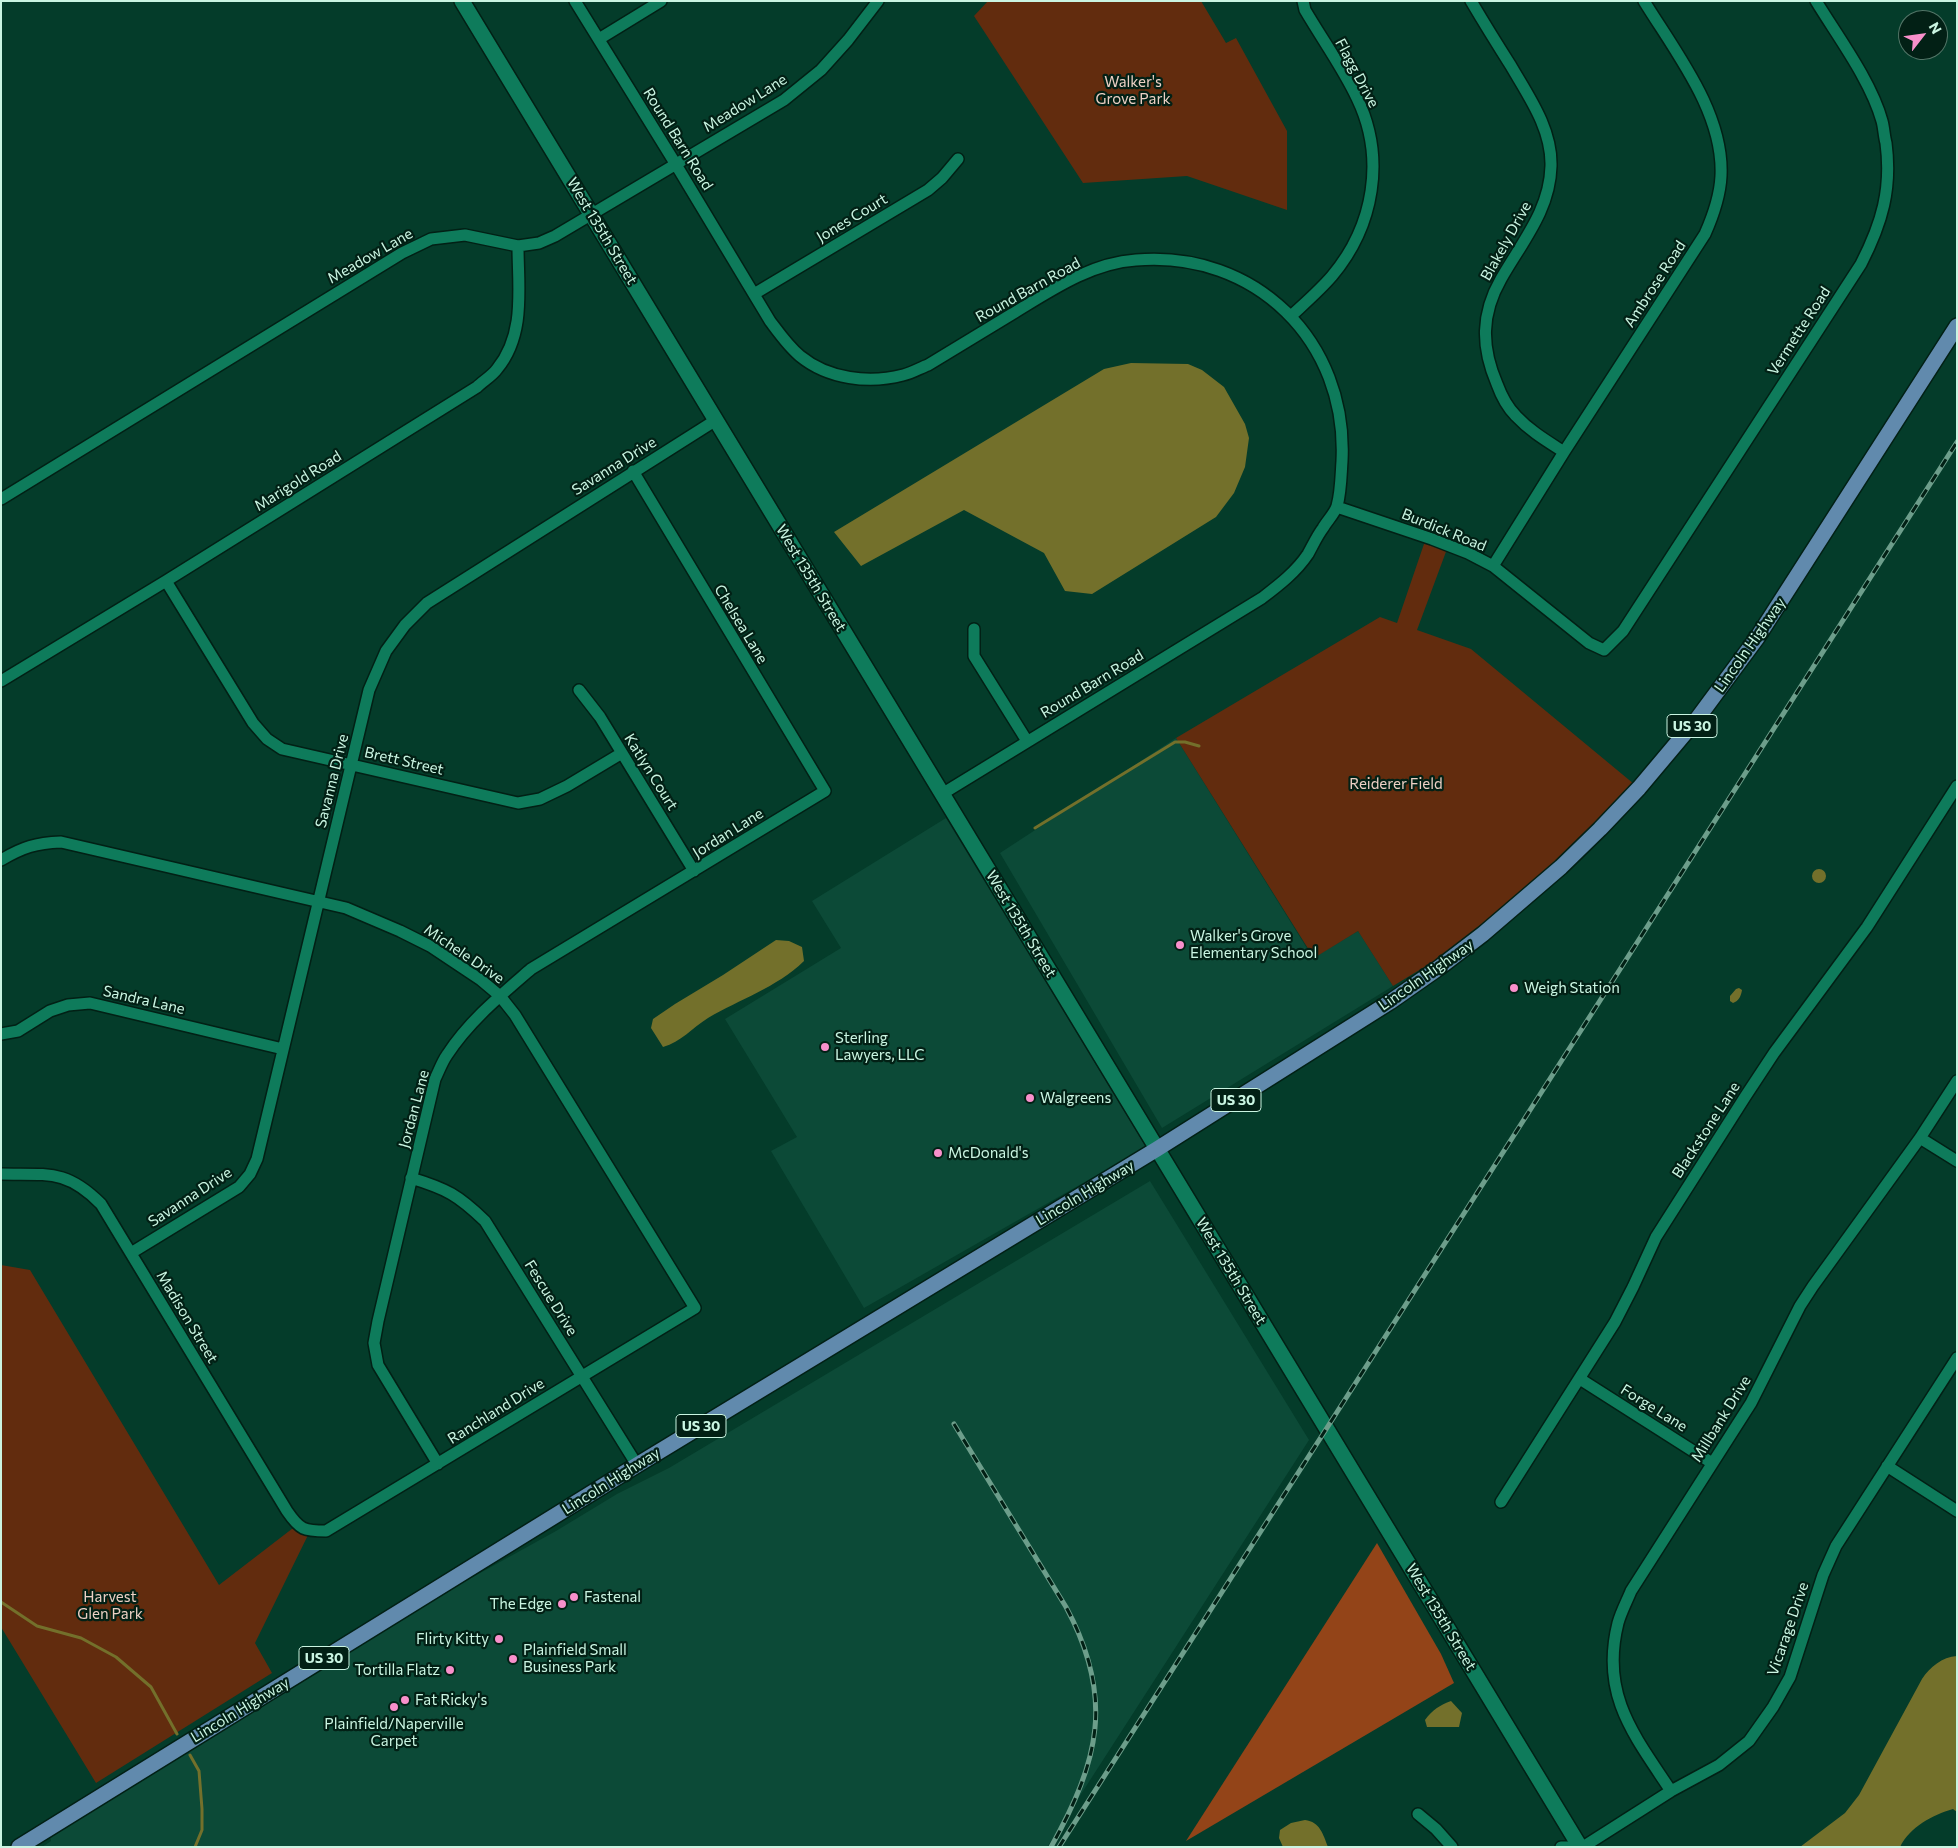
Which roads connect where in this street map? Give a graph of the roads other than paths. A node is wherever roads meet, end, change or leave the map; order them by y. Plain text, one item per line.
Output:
1 (462, 1) edge
2 (576, 1) edge
3 (661, 1) edge
4 (878, 1) edge
5 (1303, 1) edge
6 (1471, 1) edge
7 (1644, 1) edge
8 (1816, 1) edge
9 (598, 39) junction
10 (958, 159) dead end
11 (675, 162) junction
12 (592, 214) junction
13 (518, 246) junction
14 (754, 294) junction
15 (1291, 316) junction
16 (1957, 326) edge
17 (716, 420) junction
18 (1564, 452) junction
19 (633, 471) junction
20 (1, 499) edge
21 (1337, 507) junction
22 (1493, 566) junction
23 (166, 581) junction
24 (974, 629) dead end
25 (1604, 650) joint
26 (1, 682) edge
27 (579, 690) dead end
28 (1027, 741) junction
29 (622, 753) junction
30 (352, 764) junction
31 (1957, 786) edge
32 (824, 791) joint
33 (942, 794) junction
34 (1, 860) edge
35 (694, 871) junction
36 (318, 900) junction
37 (500, 996) junction
38 (1, 1034) edge
39 (284, 1049) junction
40 (1957, 1081) edge
41 (1920, 1138) junction
42 (1157, 1150) junction
43 (1957, 1161) edge
44 (1, 1174) edge
45 (411, 1178) junction
46 (130, 1253) junction
47 (695, 1308) joint
48 (1957, 1358) edge
49 (582, 1376) junction
50 (1580, 1379) junction
51 (1712, 1463) junction
52 (438, 1464) junction
53 (637, 1465) junction
54 (1888, 1466) junction
55 (1501, 1502) dead end
56 (1957, 1511) edge
57 (310, 1531) joint
58 (1672, 1791) junction
59 (1418, 1814) dead end
60 (19, 1847) edge
61 (1452, 1847) edge
62 (1561, 1847) edge
63 (1572, 1847) edge
64 (1581, 1847) edge

1 - 12 street, West 135th Street
2 - 9 street, Round Barn Road
3 - 9 street
4 - 11 street, Meadow Lane
5 - 15 street, Flagg Drive
6 - 18 street, Blakely Drive
7 - 18 street, Ambrose Road
8 - 25 street, Vermette Road
9 - 11 street, Round Barn Road
10 - 14 street, Jones Court
11 - 12 street, Meadow Lane
11 - 14 street, Round Barn Road
12 - 13 street, Meadow Lane
12 - 17 street, West 135th Street
13 - 20 street, Meadow Lane
13 - 23 street, Marigold Road
14 - 15 street, Round Barn Road
15 - 21 street, Round Barn Road
16 - 42 main road, Lincoln Highway / US 30
17 - 19 street, Savanna Drive
17 - 33 street, West 135th Street
18 - 22 street, Ambrose Road
19 - 30 street, Savanna Drive
19 - 32 street, Chelsea Lane
21 - 22 street, Burdick Road
21 - 28 street, Round Barn Road
22 - 25 street, Burdick Road
23 - 26 street, Marigold Road
23 - 30 street, Brett Street
24 - 28 street
27 - 29 street, Katlyn Court
28 - 33 street, Round Barn Road
29 - 30 street, Brett Street
29 - 35 street, Katlyn Court
30 - 36 street, Savanna Drive
31 - 50 street, Blackstone Lane
32 - 35 street, Jordan Lane
33 - 42 street, West 135th Street
34 - 36 street, Michele Drive
35 - 37 street, Jordan Lane
36 - 37 street, Michele Drive
36 - 39 street, Savanna Drive
37 - 45 street, Jordan Lane
37 - 47 street, Michele Drive
38 - 39 street, Sandra Lane
39 - 46 street, Savanna Drive
40 - 41 street, Millbank Drive
41 - 43 street
41 - 51 street, Millbank Drive
42 - 53 main road, Lincoln Highway / US 30
42 - 64 street, West 135th Street
44 - 46 street, Madison Street
45 - 49 street, Fescue Drive
45 - 52 street, Jordan Lane
46 - 57 street, Madison Street
47 - 49 street, Ranchland Drive
48 - 54 street, Vicarage Drive
49 - 52 street, Ranchland Drive
49 - 53 street, Fescue Drive
50 - 51 street, Forge Lane
50 - 55 street, Blackstone Lane
51 - 58 street, Millbank Drive
52 - 57 street, Ranchland Drive
53 - 60 main road, Lincoln Highway / US 30
54 - 56 street
54 - 58 street, Vicarage Drive
58 - 64 street, Vicarage Drive
59 - 61 street
62 - 63 street

